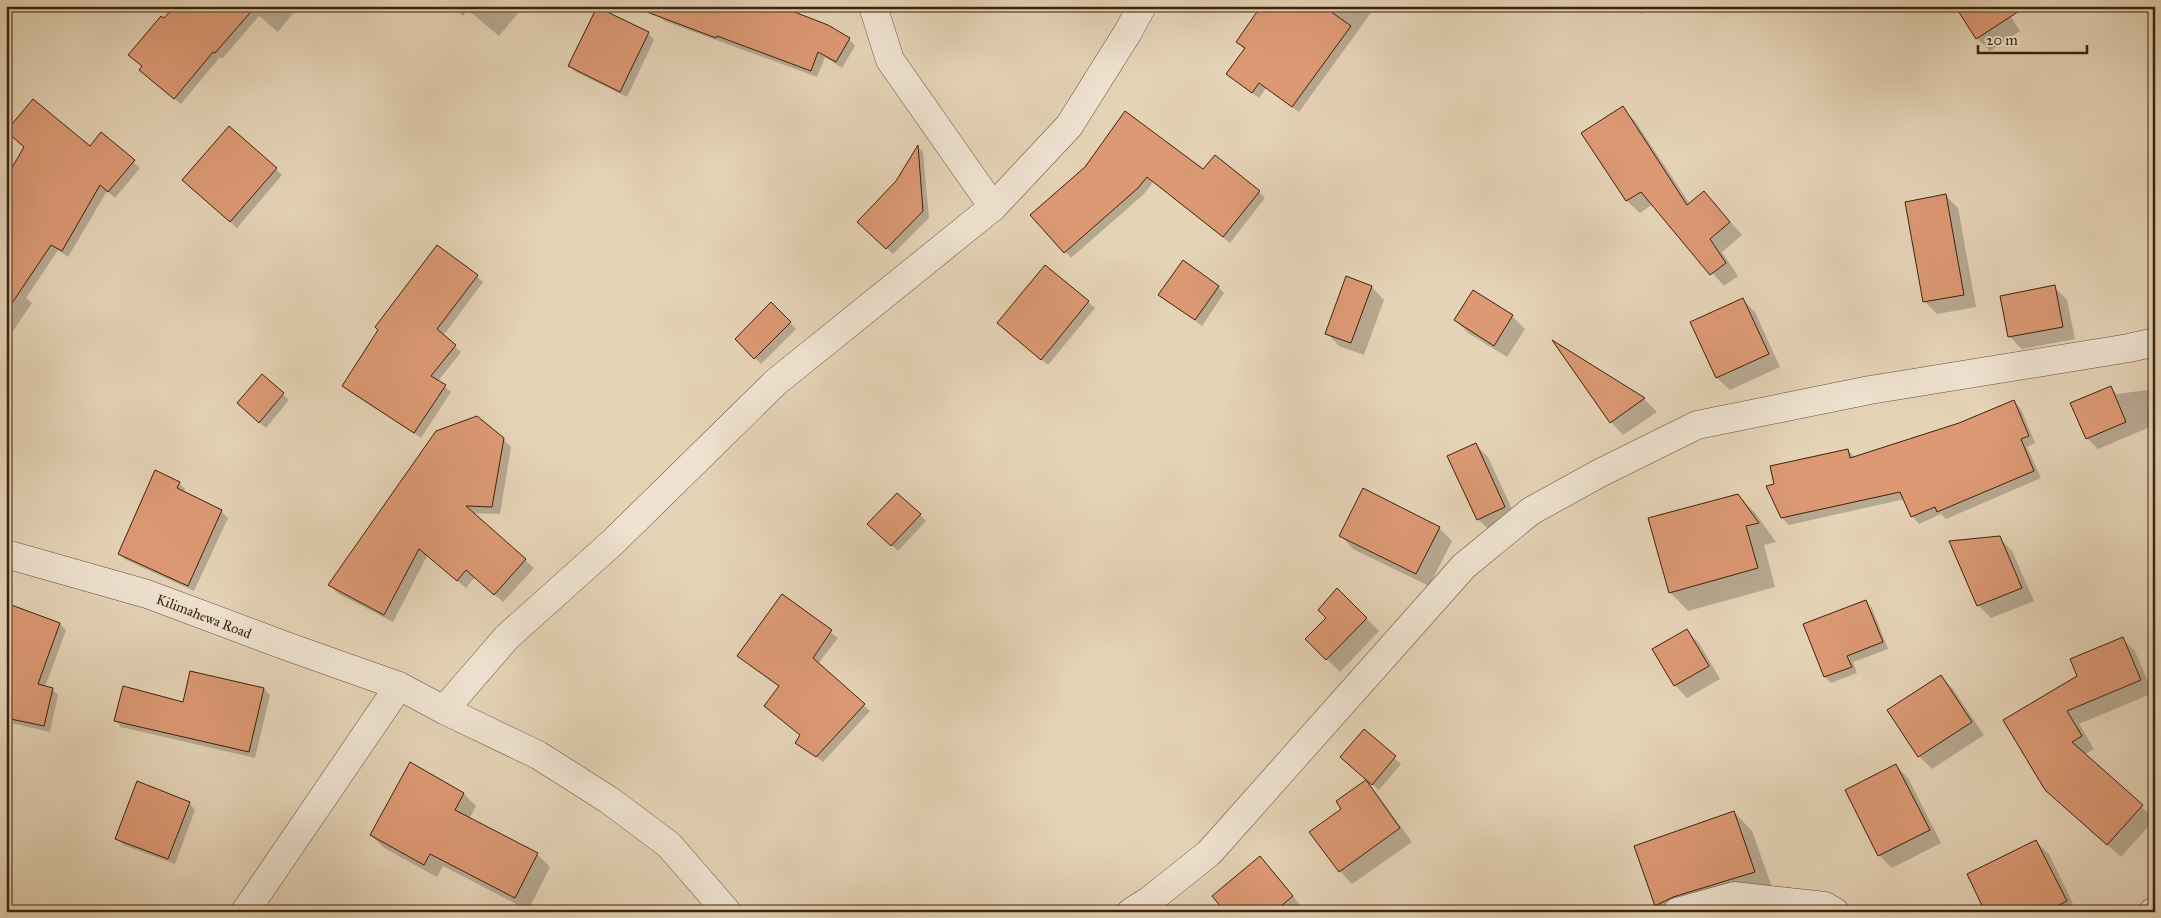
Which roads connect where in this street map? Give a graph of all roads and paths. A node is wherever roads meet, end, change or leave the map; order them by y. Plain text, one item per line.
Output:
1 (874, 6) edge
2 (1142, 6) edge
3 (993, 206) junction
4 (2155, 342) edge
5 (6, 554) edge
6 (399, 686) junction
7 (444, 710) junction
8 (245, 912) edge
9 (726, 912) edge
10 (1131, 912) edge
11 (1677, 912) edge
12 (1836, 912) edge

1 - 3 street
2 - 3 street
3 - 7 street
4 - 10 street
5 - 6 street, Kilimahewa Road
6 - 7 street, Kilimahewa Road
6 - 8 street
7 - 9 street, Kilimahewa Road
11 - 12 street

